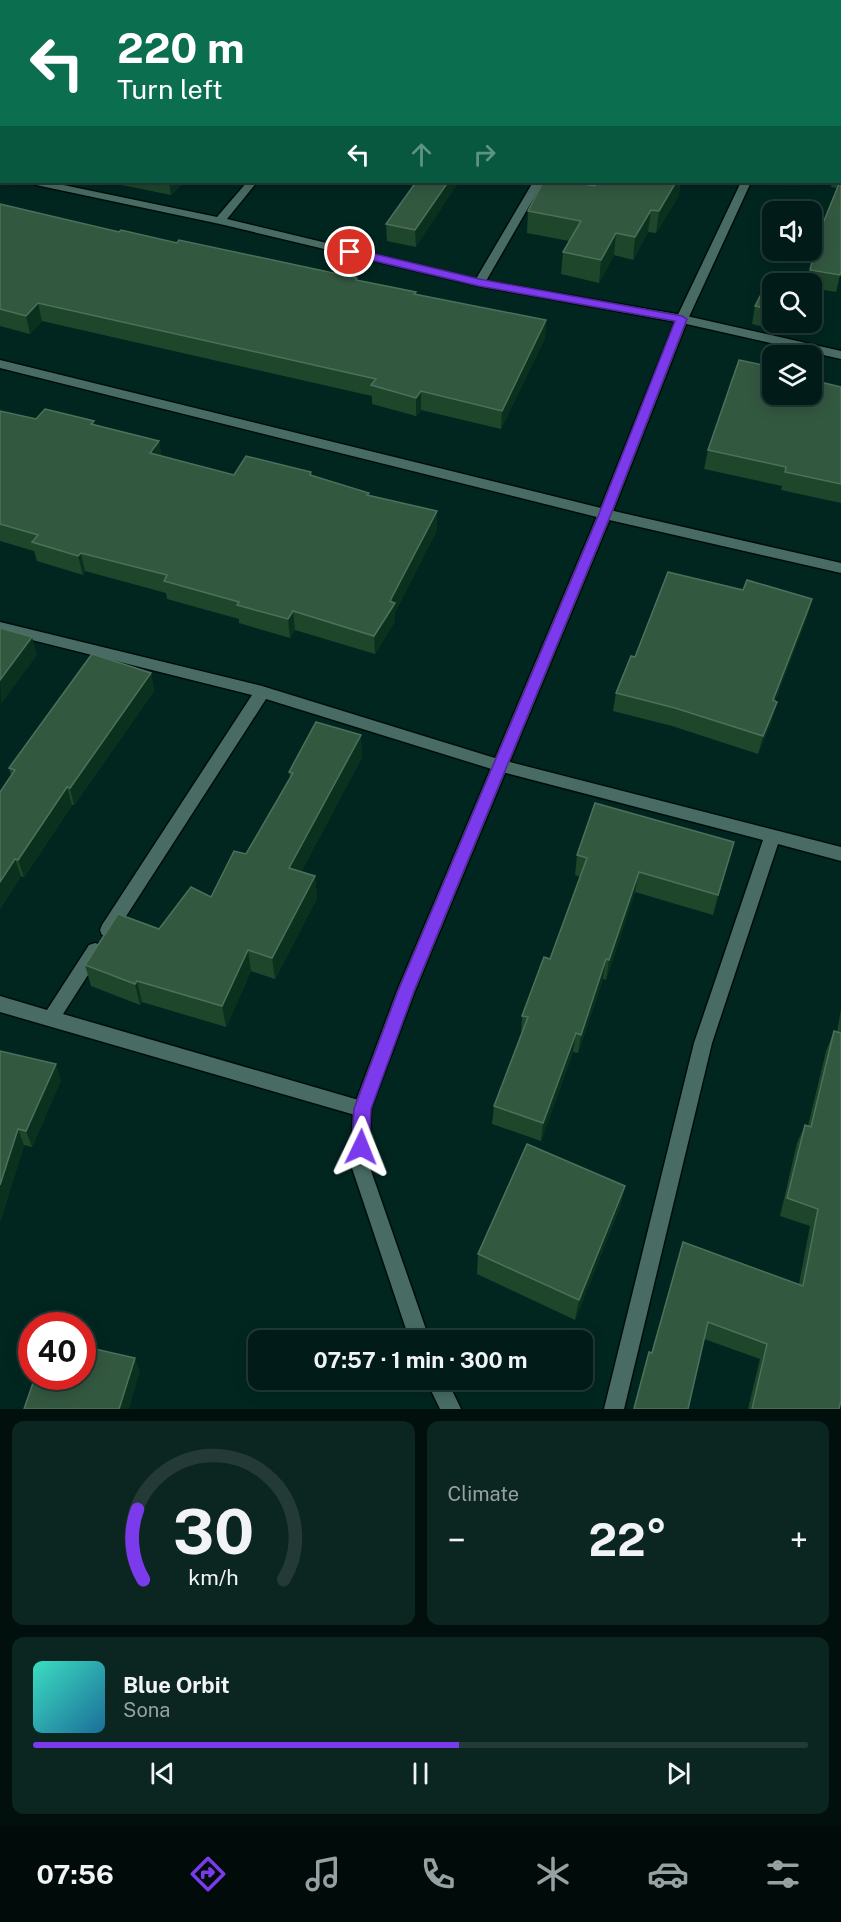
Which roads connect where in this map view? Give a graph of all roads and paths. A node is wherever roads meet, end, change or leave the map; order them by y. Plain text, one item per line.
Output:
1 (41, 183) edge
2 (251, 183) edge
3 (537, 183) edge
4 (746, 183) edge
5 (220, 220) junction
6 (479, 282) junction
7 (682, 319) junction
8 (841, 355) edge
9 (0, 364) edge
10 (605, 514) junction
11 (841, 568) edge
12 (0, 627) edge
13 (262, 692) junction
14 (498, 765) junction
15 (773, 836) junction
16 (841, 854) edge
17 (0, 1004) edge
18 (51, 1018) junction
19 (362, 1109) junction
20 (416, 1330) edge
21 (441, 1390) edge
22 (451, 1409) edge
23 (614, 1409) edge

1 - 5 street
2 - 5 street
3 - 6 street
4 - 7 street
5 - 6 street
6 - 7 street
7 - 8 street
7 - 10 street
9 - 10 street
10 - 11 street
10 - 14 street
12 - 13 street
13 - 14 street
13 - 18 street
14 - 15 street
14 - 19 street
15 - 16 street
15 - 23 street
17 - 18 street
18 - 19 street
19 - 20 street
21 - 22 street

